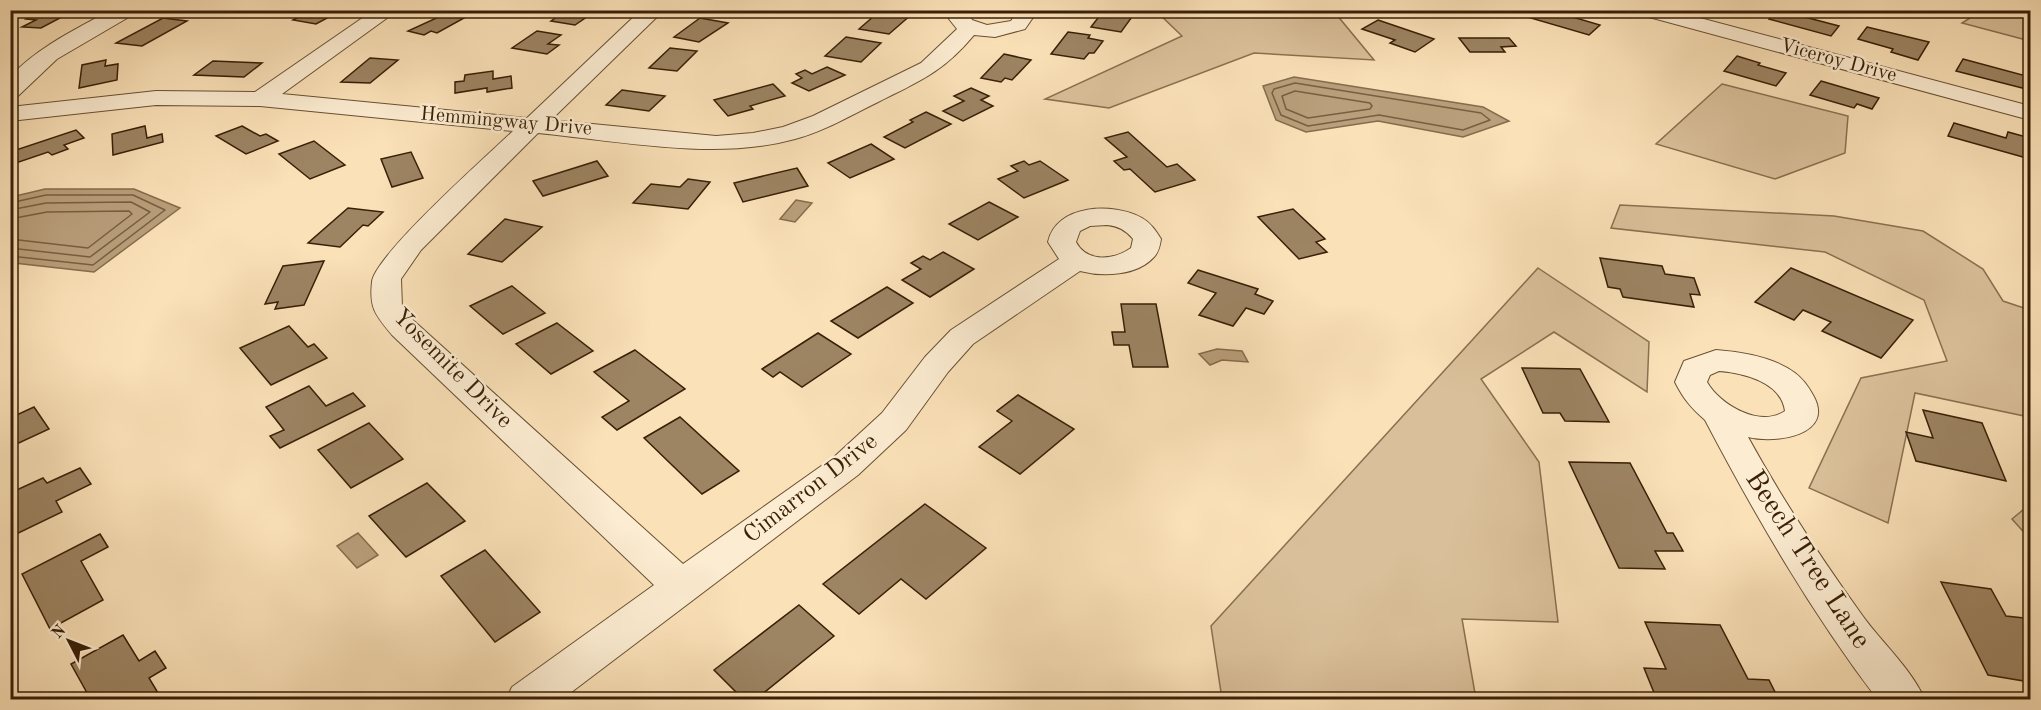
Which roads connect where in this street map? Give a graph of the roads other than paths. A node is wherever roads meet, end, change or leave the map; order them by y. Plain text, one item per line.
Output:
1 (127, 10) edge
2 (388, 10) edge
3 (654, 10) edge
4 (1020, 10) edge
5 (1645, 10) edge
6 (966, 19) edge
7 (10, 91) edge
8 (260, 99) junction
9 (2031, 113) edge
10 (10, 114) edge
11 (536, 124) junction
12 (1077, 260) dead end
13 (1719, 415) dead end
14 (682, 587) junction
15 (526, 699) edge
16 (1904, 699) edge

1 - 7 street
2 - 8 street
3 - 11 street, Yosemite Drive
4 - 6 street, Hemmingway Drive
5 - 9 street, Viceroy Drive
6 - 11 street, Hemmingway Drive
8 - 10 street, Hemmingway Drive
8 - 11 street, Hemmingway Drive
11 - 14 street, Yosemite Drive
12 - 14 street, Cimarron Drive
13 - 16 street, Beech Tree Lane
14 - 15 street, Cimarron Drive

